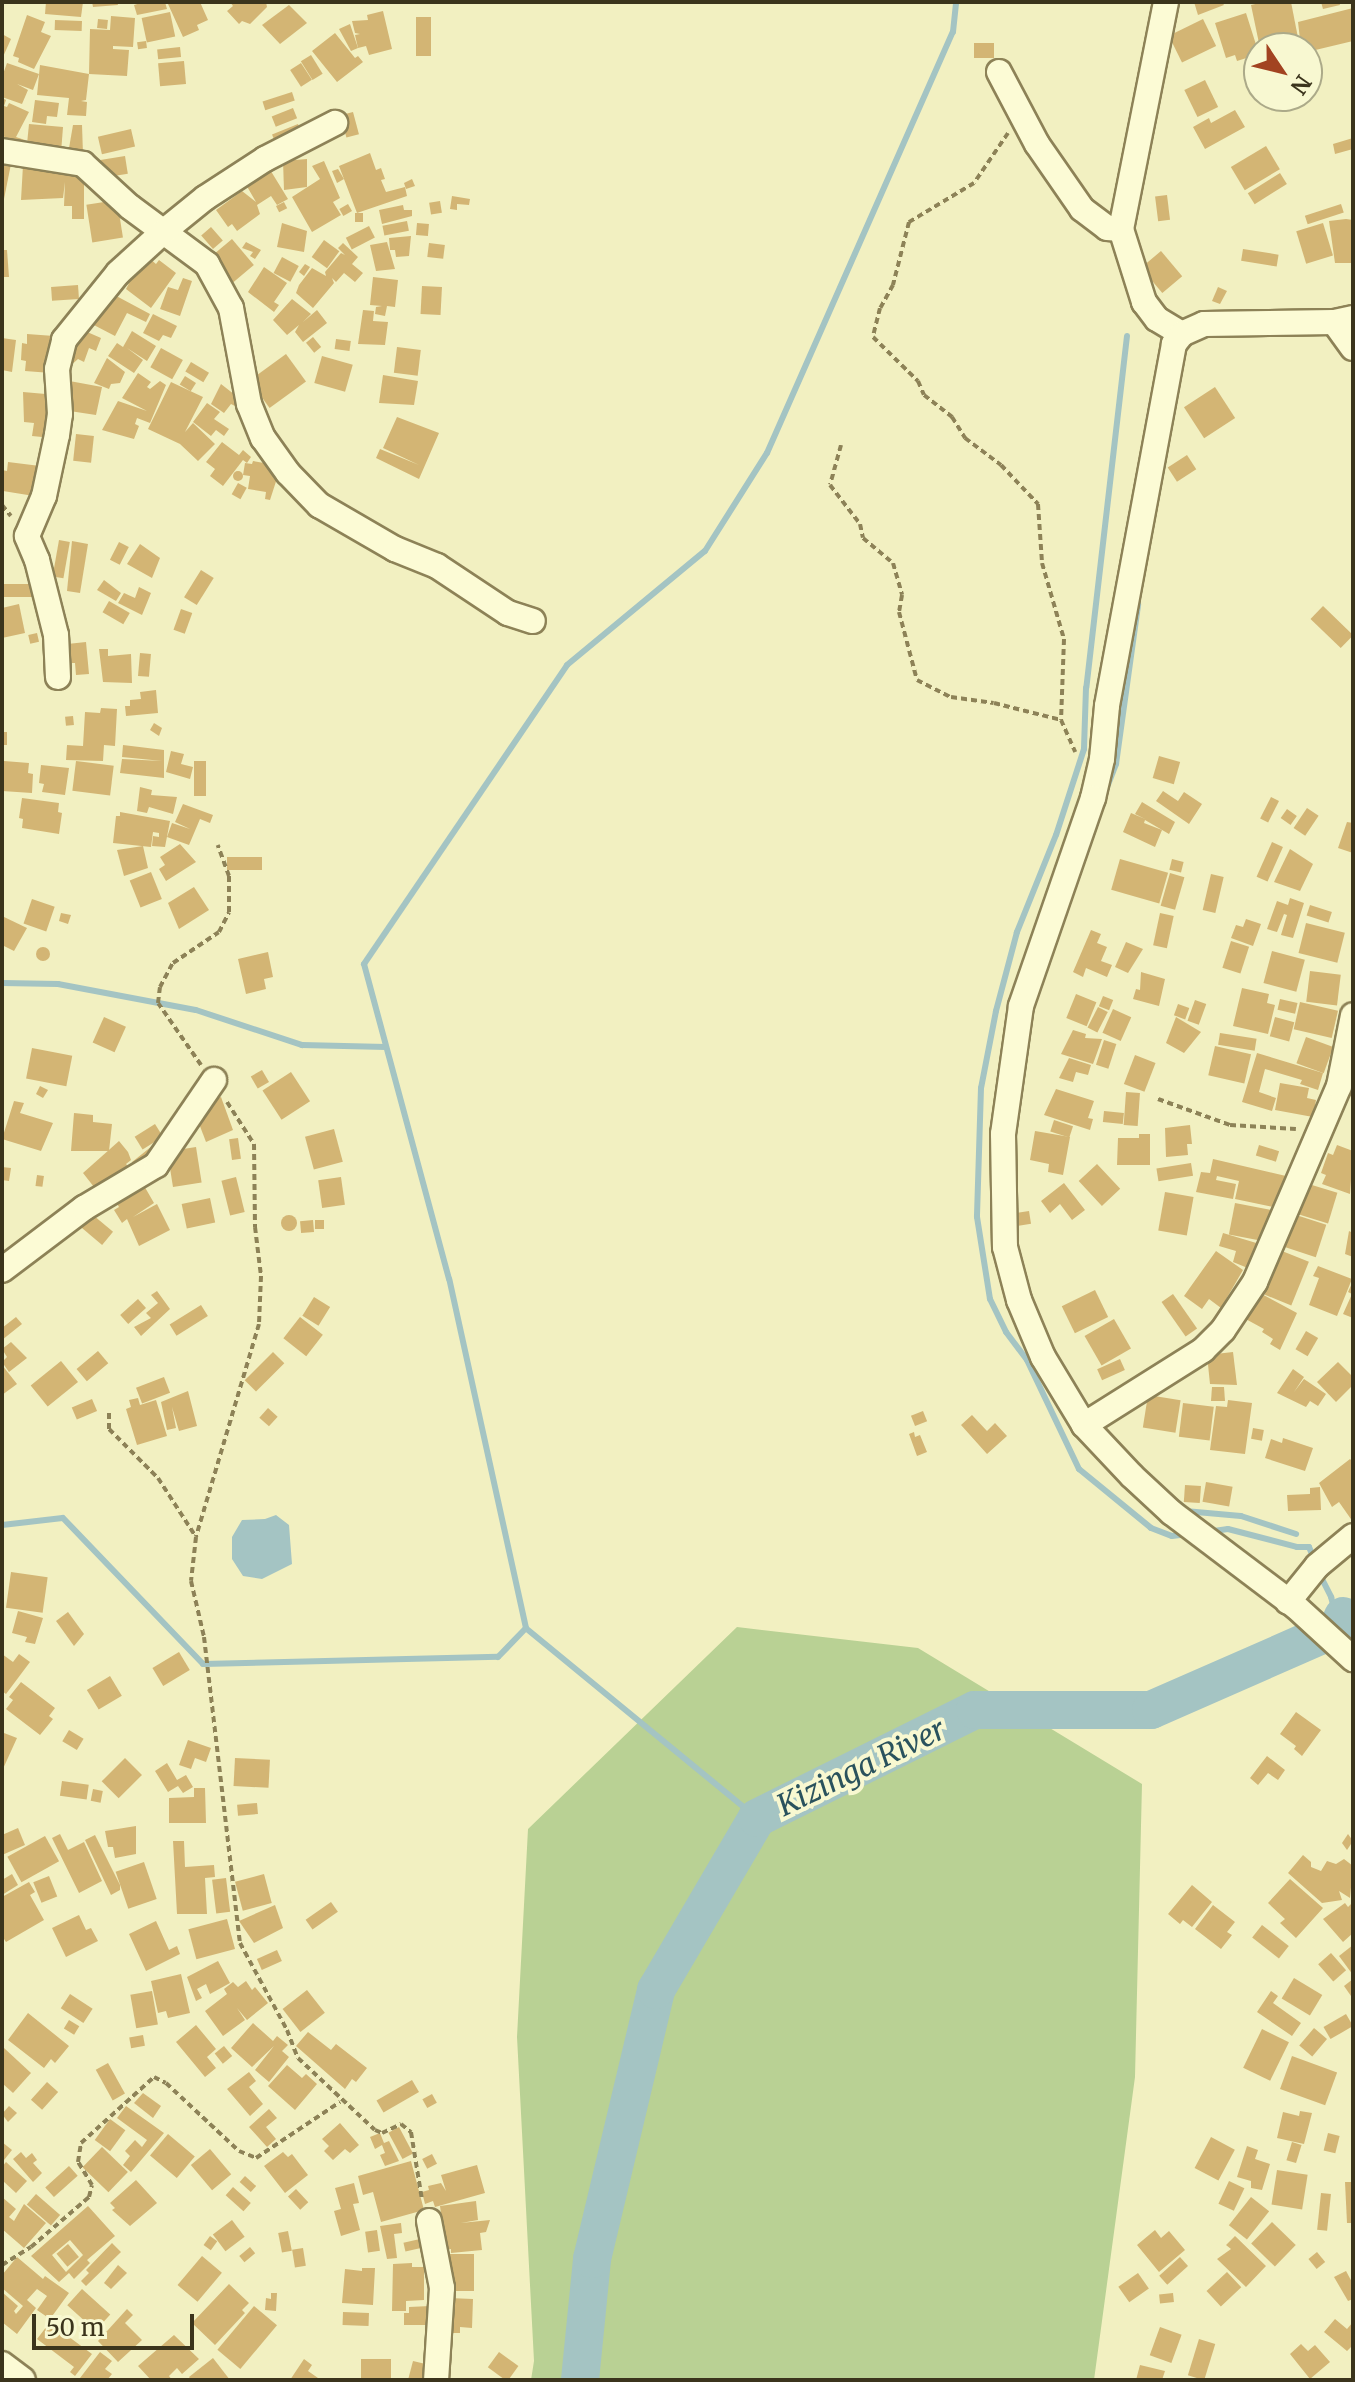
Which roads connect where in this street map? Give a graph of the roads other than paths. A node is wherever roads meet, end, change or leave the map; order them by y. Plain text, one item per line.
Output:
1 (1166, 2) edge
2 (999, 72) dead end
3 (335, 123) dead end
4 (2, 151) edge
5 (1121, 229) junction
6 (163, 232) junction
7 (1343, 320) edge
8 (1182, 334) junction
9 (1353, 348) edge
10 (533, 621) dead end
11 (58, 677) dead end
12 (1353, 1015) edge
13 (214, 1080) road end
14 (2, 1270) edge
15 (1084, 1425) junction
16 (1353, 1536) edge
17 (1292, 1604) junction
18 (1353, 1659) edge
19 (429, 2221) road end
20 (2, 2364) edge
21 (23, 2380) edge
22 (436, 2380) edge

1 - 5 street
2 - 5 street
3 - 6 street
4 - 6 street
5 - 8 street
6 - 10 street
6 - 11 street
7 - 8 street
7 - 9 street
8 - 15 street
12 - 15 street
13 - 14 street
15 - 17 street
16 - 17 street
17 - 18 street
19 - 22 street
20 - 21 street

